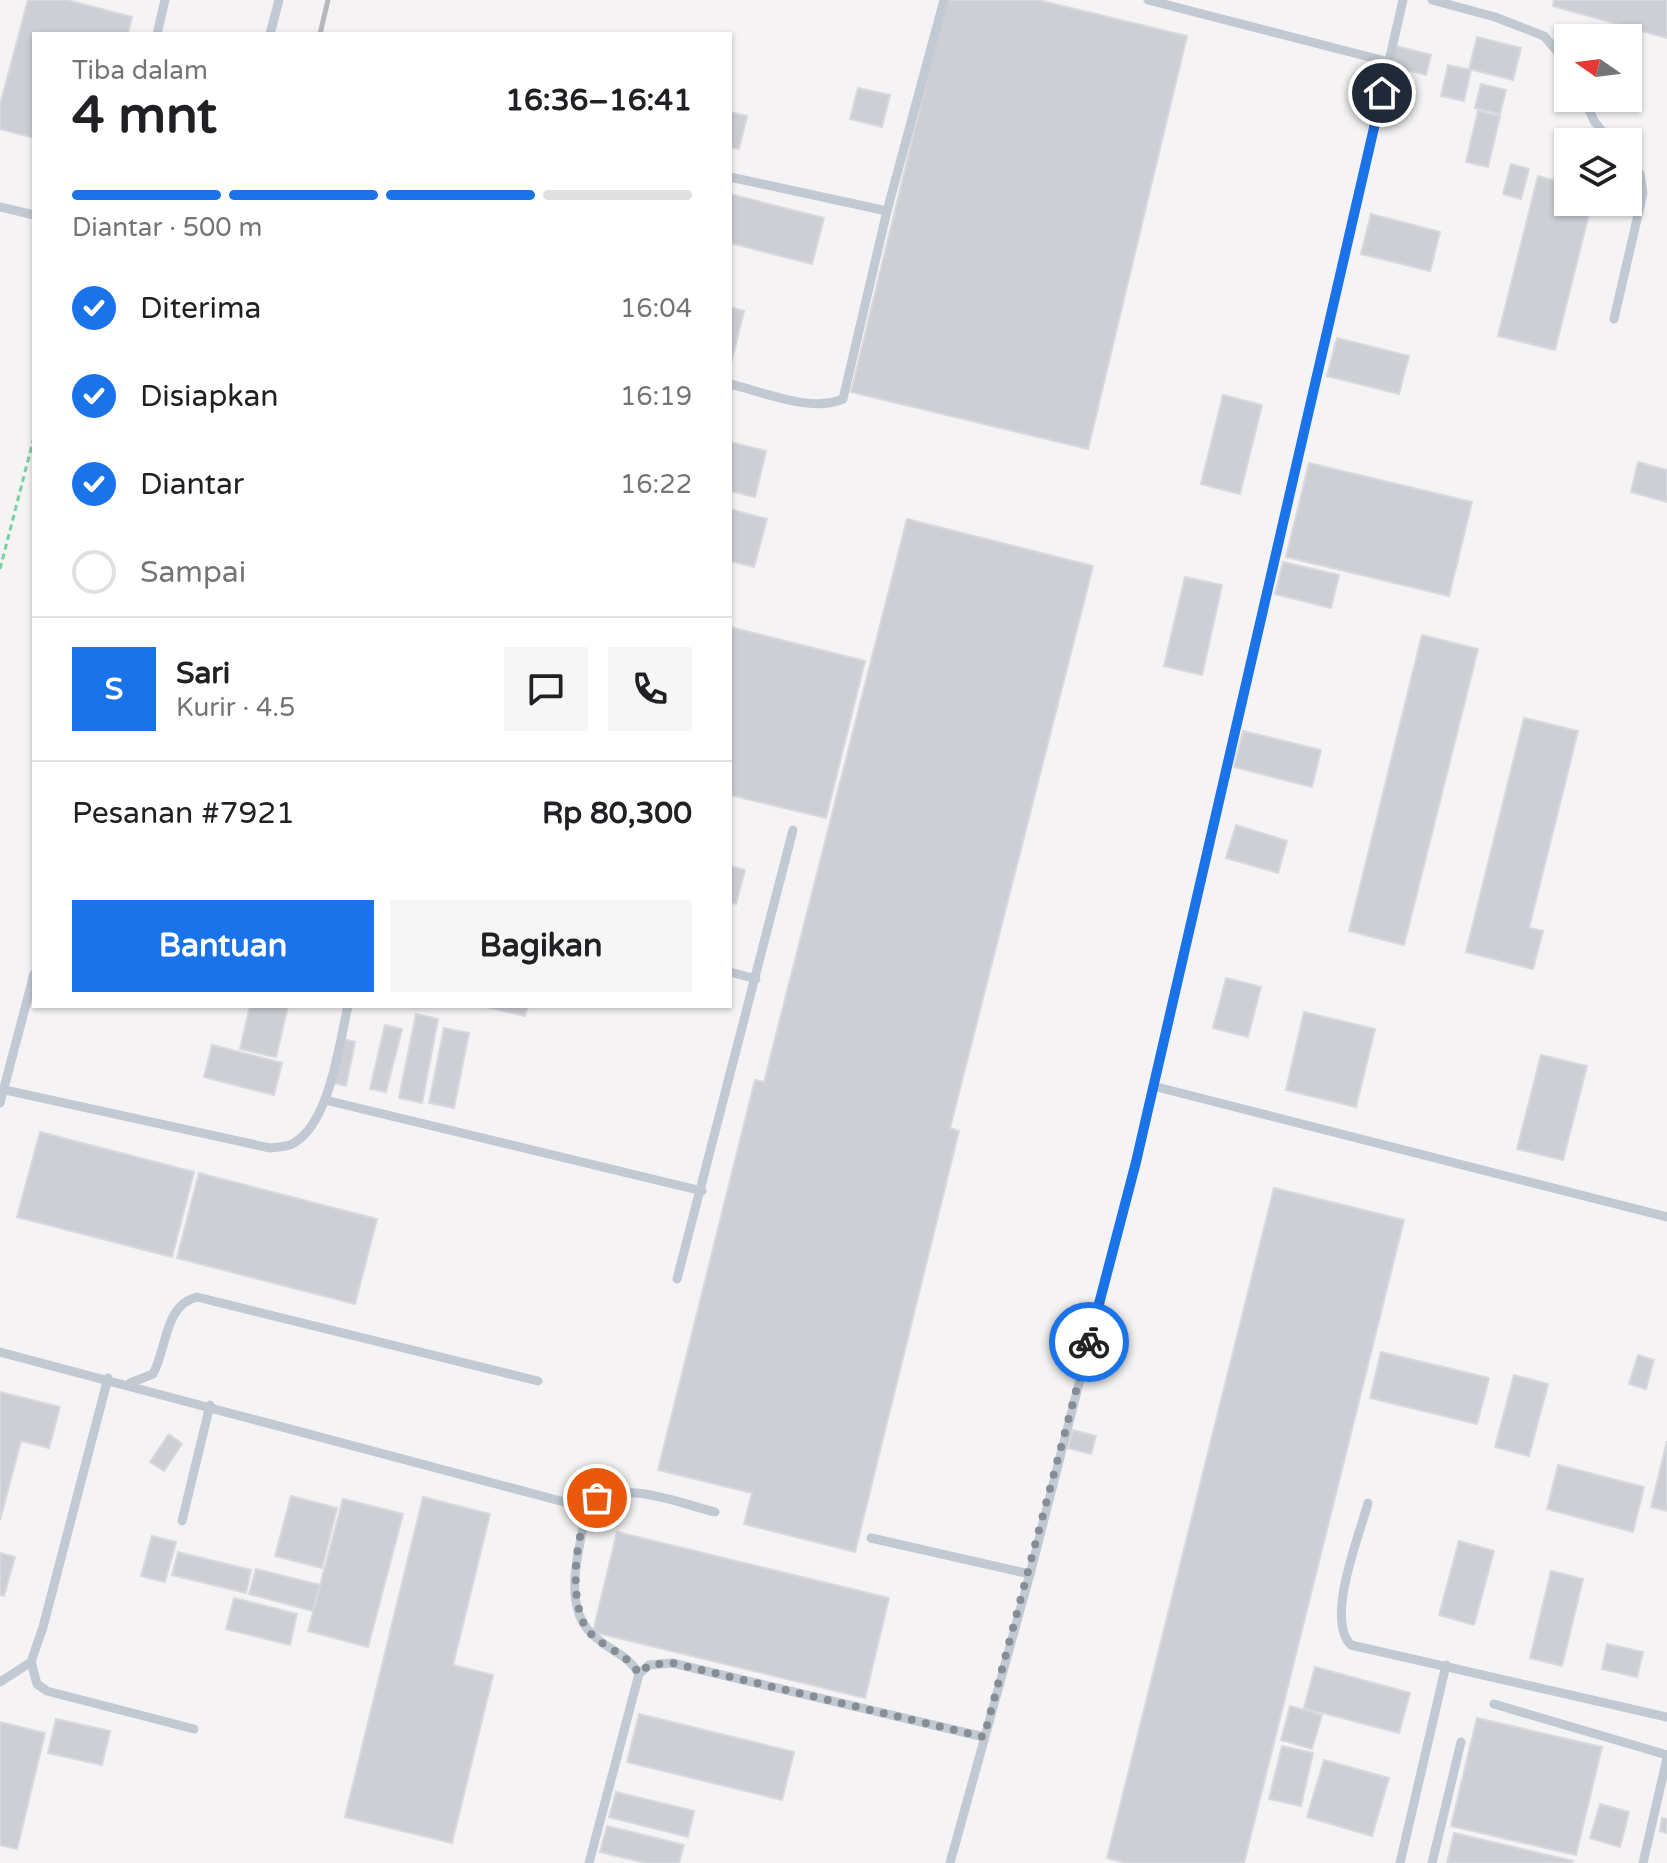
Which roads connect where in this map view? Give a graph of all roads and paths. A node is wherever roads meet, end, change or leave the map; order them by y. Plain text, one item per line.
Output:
1 (165, 0) edge
2 (279, 0) edge
3 (944, 0) edge
4 (1148, 0) edge
5 (1403, 0) edge
6 (1432, 0) edge
7 (157, 32) edge
8 (271, 32) edge
9 (1554, 48) edge
10 (1389, 62) junction
11 (732, 177) edge
12 (0, 207) edge
13 (887, 211) junction
14 (32, 215) edge
15 (1638, 216) edge
16 (1614, 319) dead end
17 (732, 384) edge
18 (32, 445) edge
19 (0, 569) edge
20 (793, 830) dead end
21 (732, 973) edge
22 (756, 979) junction
23 (32, 981) edge
24 (348, 1008) edge
25 (1153, 1086) junction
26 (2, 1089) edge
27 (325, 1100) junction
28 (0, 1103) edge
29 (702, 1191) junction
30 (1667, 1217) edge
31 (677, 1279) dead end
32 (0, 1352) edge
33 (108, 1378) junction
34 (538, 1381) dead end
35 (130, 1383) junction
36 (210, 1405) junction
37 (1368, 1503) dead end
38 (587, 1508) junction
39 (715, 1512) dead end
40 (182, 1521) dead end
41 (871, 1538) dead end
42 (1030, 1574) junction
43 (31, 1662) junction
44 (1446, 1665) junction
45 (639, 1674) junction
46 (0, 1682) edge
47 (1494, 1704) dead end
48 (1667, 1717) edge
49 (194, 1729) dead end
50 (984, 1737) junction
51 (1461, 1742) dead end
52 (1667, 1757) edge
53 (589, 1863) edge
54 (950, 1863) edge
55 (1400, 1863) edge
56 (1432, 1863) edge
57 (1643, 1863) edge

1 - 7 lane
2 - 8 lane
3 - 13 lane
4 - 10 lane
5 - 10 lane
6 - 9 lane
10 - 25 lane
11 - 13 lane
12 - 14 lane
13 - 17 lane
15 - 16 lane
18 - 19 path
20 - 22 lane
21 - 22 lane
22 - 29 lane
23 - 26 lane
24 - 27 lane
25 - 30 lane
25 - 42 lane
26 - 27 lane
26 - 28 lane
27 - 29 lane
29 - 31 lane
32 - 33 lane
33 - 35 lane
33 - 43 lane
34 - 35 lane
35 - 36 lane
36 - 38 lane
36 - 40 lane
37 - 44 lane
38 - 39 lane
38 - 45 lane
41 - 42 lane
42 - 50 lane
43 - 46 lane
43 - 49 lane
44 - 48 lane
44 - 55 lane
45 - 50 lane
45 - 53 lane
47 - 52 lane
50 - 54 lane
51 - 56 lane
52 - 57 lane

